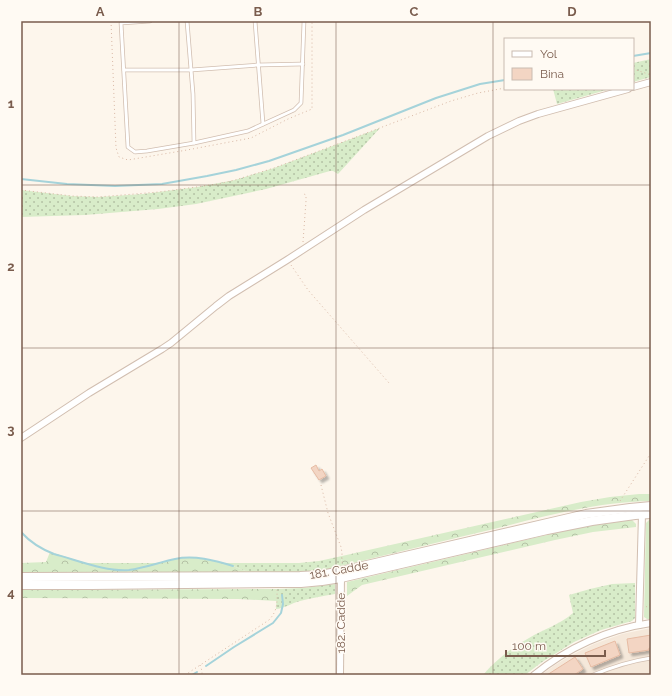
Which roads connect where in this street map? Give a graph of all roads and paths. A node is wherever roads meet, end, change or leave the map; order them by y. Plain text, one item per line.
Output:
1 (111, 21) edge
2 (150, 21) edge
3 (187, 21) edge
4 (255, 21) edge
5 (304, 21) edge
6 (312, 21) edge
7 (303, 64) junction
8 (258, 65) junction
9 (634, 69) edge
10 (124, 70) junction
11 (191, 70) junction
12 (651, 75) edge
13 (651, 82) edge
14 (634, 87) edge
15 (504, 88) edge
16 (624, 90) edge
17 (264, 124) junction
18 (194, 143) junction
19 (21, 190) edge
20 (304, 194) dead end
21 (302, 250) junction
22 (287, 260) junction
23 (388, 383) dead end
24 (21, 438) edge
25 (651, 453) edge
26 (321, 485) dead end
27 (651, 506) edge
28 (614, 510) junction
29 (642, 514) junction
30 (651, 514) edge
31 (341, 574) junction
32 (21, 577) edge
33 (277, 583) junction
34 (21, 585) edge
35 (651, 604) edge
36 (644, 608) dead end
37 (651, 623) edge
38 (639, 625) junction
39 (651, 658) edge
40 (200, 665) junction
41 (185, 675) edge
42 (202, 675) edge
43 (340, 675) edge
44 (534, 675) edge
45 (593, 675) edge

1 - 6 path
2 - 10 lane
3 - 11 lane
4 - 8 lane
5 - 7 lane
7 - 8 lane
7 - 17 lane
8 - 11 lane
8 - 17 lane
9 - 12 path
10 - 11 lane
10 - 18 lane
11 - 18 lane
13 - 14 street
15 - 19 path
16 - 21 street
17 - 18 lane
20 - 21 path
21 - 22 street
22 - 23 path
22 - 24 street
25 - 28 path
26 - 31 path
27 - 28 street, 181. Cadde
28 - 31 street, 181. Cadde
29 - 30 street, 181. Cadde
29 - 31 street, 181. Cadde
29 - 38 street
31 - 32 street, 181. Cadde
31 - 33 street, 181. Cadde
31 - 43 street, 182. Cadde
33 - 34 street, 181. Cadde
33 - 40 path
35 - 36 path
37 - 38 street
38 - 44 street
39 - 45 lane
40 - 41 path
40 - 42 path

